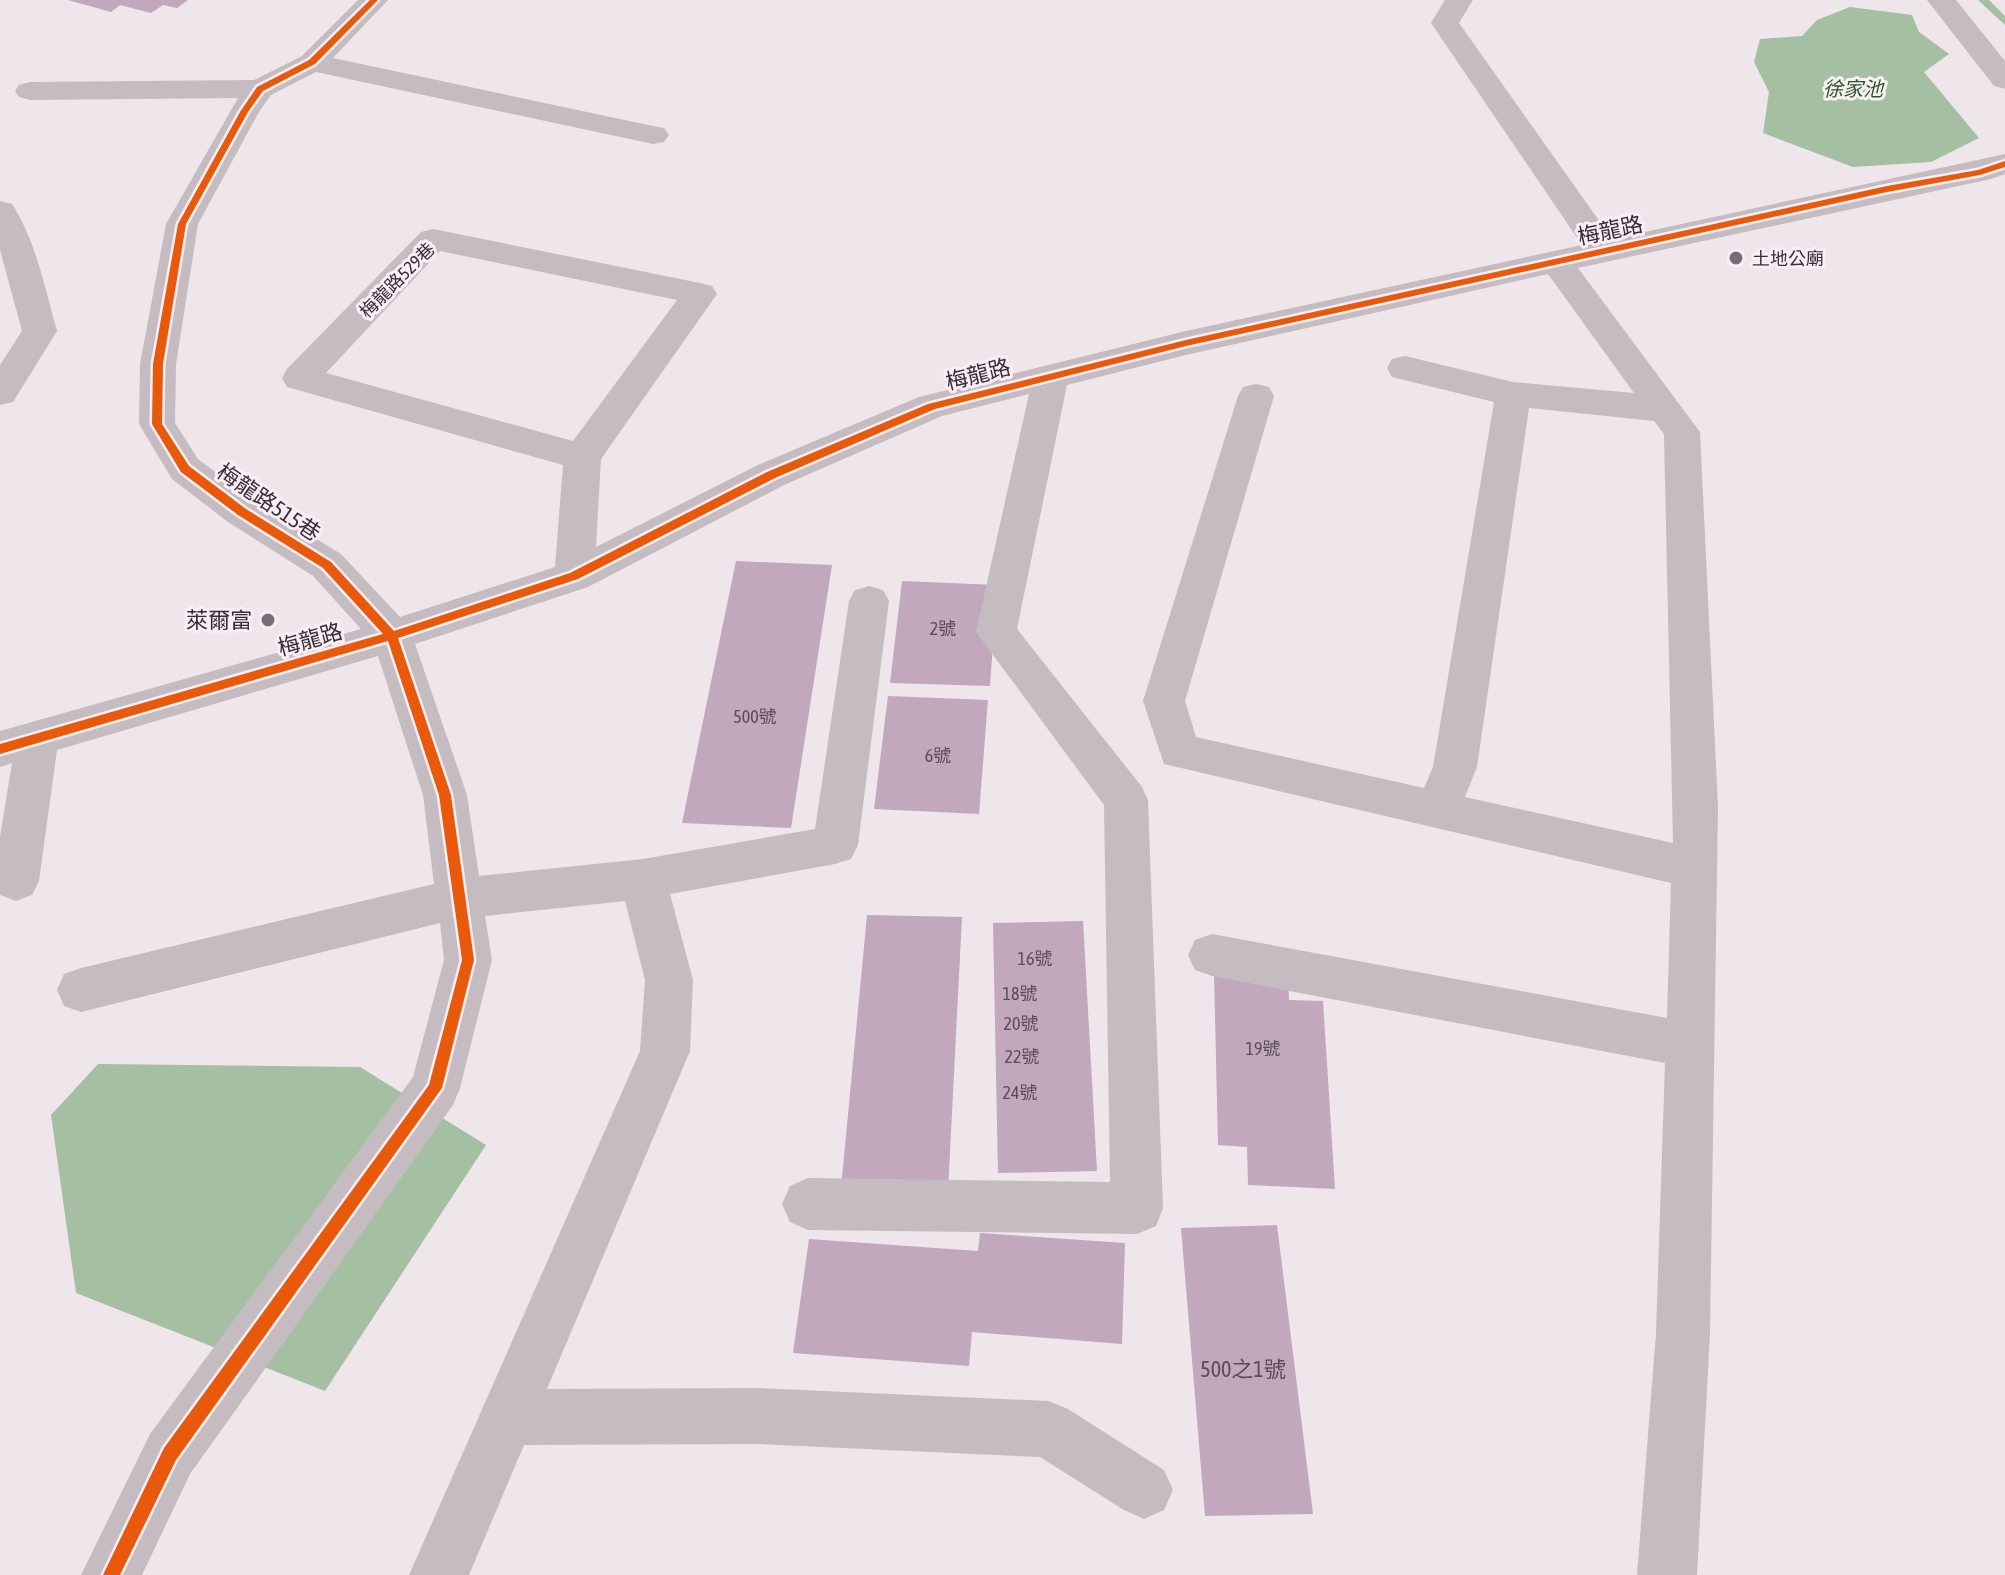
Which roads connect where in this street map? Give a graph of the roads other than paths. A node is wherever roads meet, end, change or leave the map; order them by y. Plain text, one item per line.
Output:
1 (374, 0) edge
2 (1459, 0) edge
3 (1941, 0) edge
4 (312, 62) junction
5 (2005, 80) edge
6 (260, 89) junction
7 (30, 91) dead end
8 (653, 135) dead end
9 (2005, 164) edge
10 (0, 211) edge
11 (1604, 252) junction
12 (1556, 262) junction
13 (1405, 368) dead end
14 (1051, 377) junction
15 (0, 393) edge
16 (1513, 394) junction
17 (1256, 396) dead end
18 (1665, 409) junction
19 (582, 457) junction
20 (574, 576) junction
21 (869, 601) dead end
22 (392, 636) junction
23 (18, 744) edge
24 (1438, 808) junction
25 (1694, 868) junction
26 (643, 879) junction
27 (16, 881) dead end
28 (459, 898) junction
29 (1212, 955) dead end
30 (81, 990) dead end
31 (1690, 1045) junction
32 (808, 1204) dead end
33 (510, 1417) junction
34 (1144, 1490) dead end
35 (111, 1575) edge
36 (439, 1575) edge
37 (1667, 1575) edge

1 - 4 street, 梅龍路515巷
2 - 11 street
3 - 5 street
4 - 6 street, 梅龍路515巷
4 - 8 street
6 - 7 street
6 - 22 street, 梅龍路515巷
9 - 11 street, 梅龍路
10 - 15 street
11 - 12 street, 梅龍路
12 - 14 street, 梅龍路
12 - 18 street
13 - 16 street
14 - 20 street, 梅龍路
14 - 32 street
16 - 18 street
16 - 24 street
17 - 24 street
18 - 25 street
19 - 19 street, 梅龍路529巷
19 - 20 street
20 - 22 street, 梅龍路
21 - 26 street
22 - 23 street, 梅龍路
22 - 28 street, 梅龍路515巷
23 - 27 street
24 - 25 street
25 - 31 street
26 - 28 street
26 - 33 street
28 - 30 street
28 - 35 street, 梅龍路515巷
29 - 31 street
31 - 37 street
33 - 34 street
33 - 36 street

